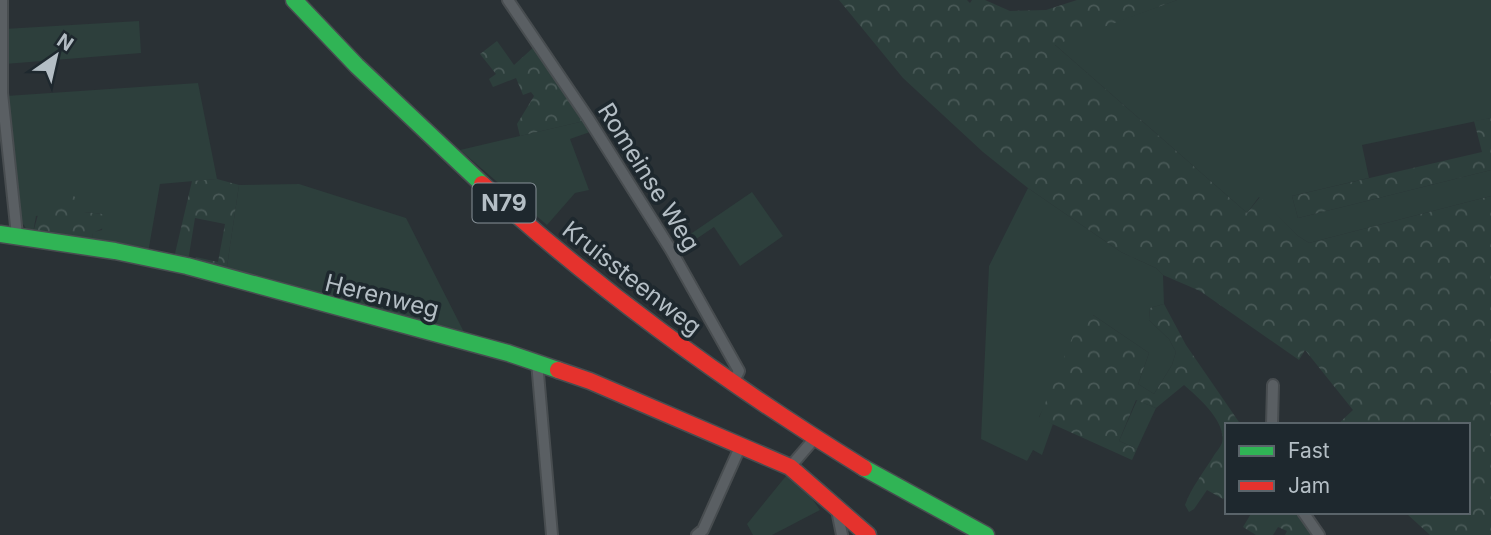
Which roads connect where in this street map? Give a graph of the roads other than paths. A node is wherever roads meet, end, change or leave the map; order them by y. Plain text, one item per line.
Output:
1 (2, 0) edge
2 (294, 0) edge
3 (508, 0) edge
4 (8, 234) edge
5 (537, 362) junction
6 (733, 383) junction
7 (1273, 385) dead end
8 (1272, 423) edge
9 (815, 438) junction
10 (741, 445) junction
11 (790, 467) junction
12 (836, 505) junction
13 (1304, 514) edge
14 (552, 535) edge
15 (697, 535) edge
16 (842, 535) edge
17 (868, 535) edge
18 (986, 535) edge
19 (1318, 535) edge

1 - 4 street
2 - 6 street, Kruissteenweg / N79
3 - 6 street, Romeinse Weg
4 - 5 street, Herenweg
5 - 10 street, Herenweg
5 - 14 street
6 - 9 street, Kruissteenweg / N79
7 - 8 street
9 - 11 street
9 - 18 street, Kruissteenweg / N79
10 - 11 street, Herenweg
10 - 15 street
11 - 12 street, Herenweg
12 - 16 street
12 - 17 street, Herenweg
13 - 19 street

